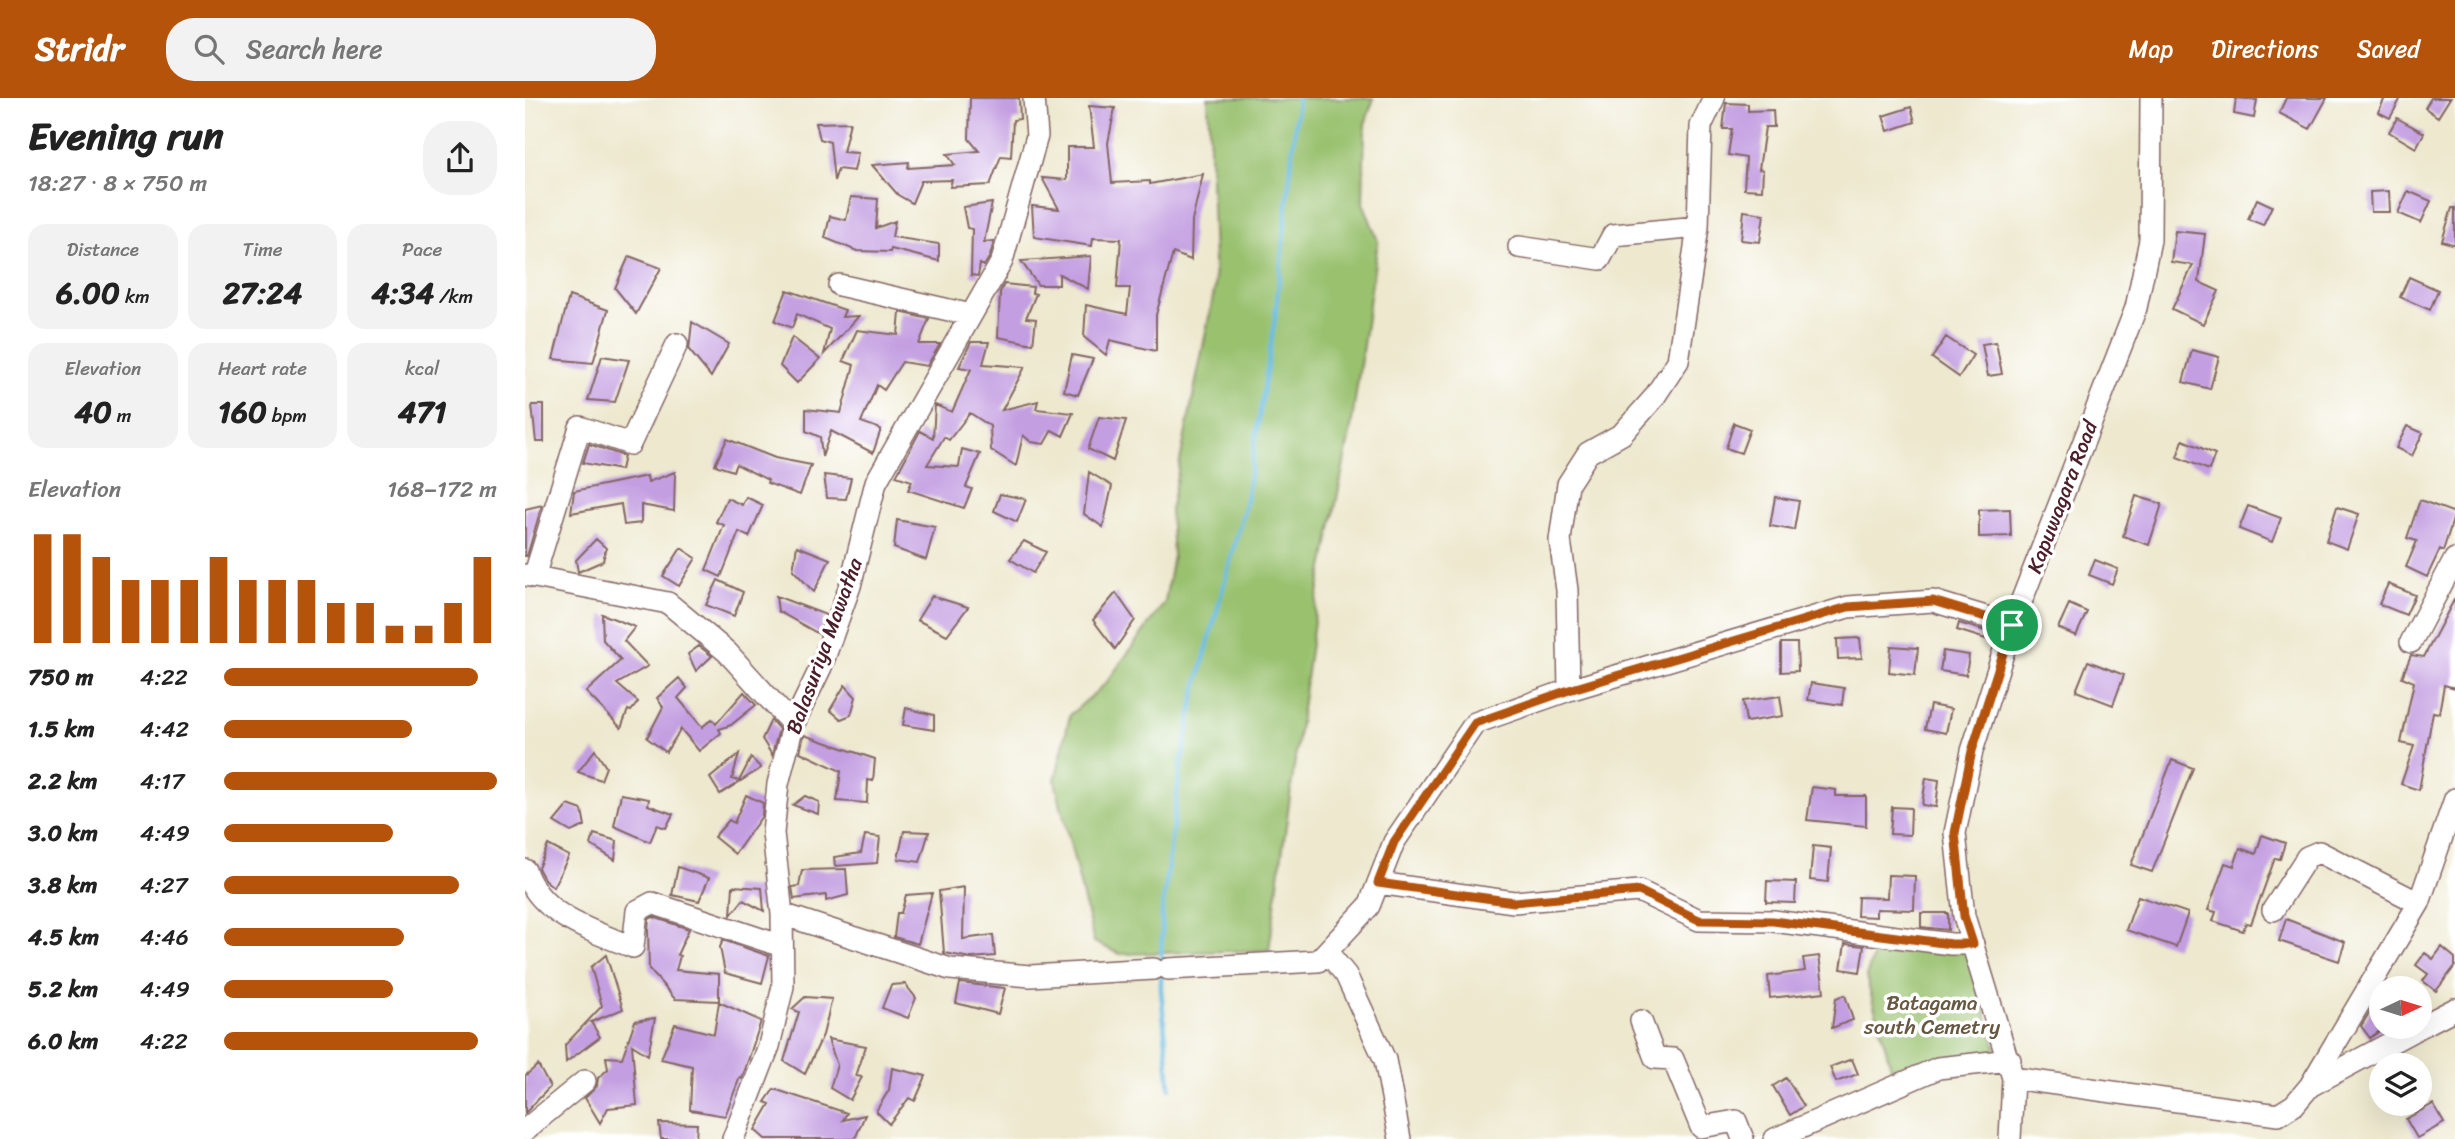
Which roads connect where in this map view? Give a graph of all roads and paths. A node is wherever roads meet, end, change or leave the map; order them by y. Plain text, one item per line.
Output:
1 (1034, 98) edge
2 (1714, 98) edge
3 (2151, 98) edge
4 (1698, 227) junction
5 (1519, 247) dead end
6 (839, 285) dead end
7 (971, 315) junction
8 (677, 344) dead end
9 (2455, 559) edge
10 (530, 576) edge
11 (2012, 625) junction
12 (2411, 642) dead end
13 (1569, 690) junction
14 (793, 725) junction
15 (2455, 799) edge
16 (525, 870) edge
17 (1378, 883) junction
18 (2420, 903) junction
19 (2273, 910) dead end
20 (782, 914) junction
21 (1973, 944) junction
22 (782, 946) junction
23 (1328, 953) junction
24 (2455, 1009) edge
25 (2433, 1020) edge
26 (1641, 1021) dead end
27 (2396, 1040) edge
28 (2012, 1069) junction
29 (585, 1081) dead end
30 (2310, 1086) junction
31 (525, 1130) edge
32 (733, 1139) edge
33 (1400, 1139) edge
34 (1743, 1139) edge
35 (1775, 1139) edge
36 (2010, 1139) edge

1 - 7 street, Balasuriya Mawatha
2 - 4 street
3 - 11 street, Kapuwagara Road
4 - 5 street
4 - 13 street
6 - 7 street
7 - 14 street, Balasuriya Mawatha
8 - 10 street
9 - 12 street
10 - 14 street
11 - 13 street
11 - 21 street, Kapuwagara Road
13 - 17 street
14 - 20 street, Balasuriya Mawatha
15 - 18 street
16 - 22 street
17 - 21 street
17 - 23 street
18 - 19 street
18 - 30 street
20 - 22 street, Balasuriya Mawatha
20 - 23 street
21 - 28 street, Kapuwagara Road
22 - 32 street, Balasuriya Mawatha
23 - 33 street
24 - 25 street
26 - 34 street
27 - 30 street
28 - 30 street
28 - 35 street
28 - 36 street, Kapuwagara Road
29 - 31 street

